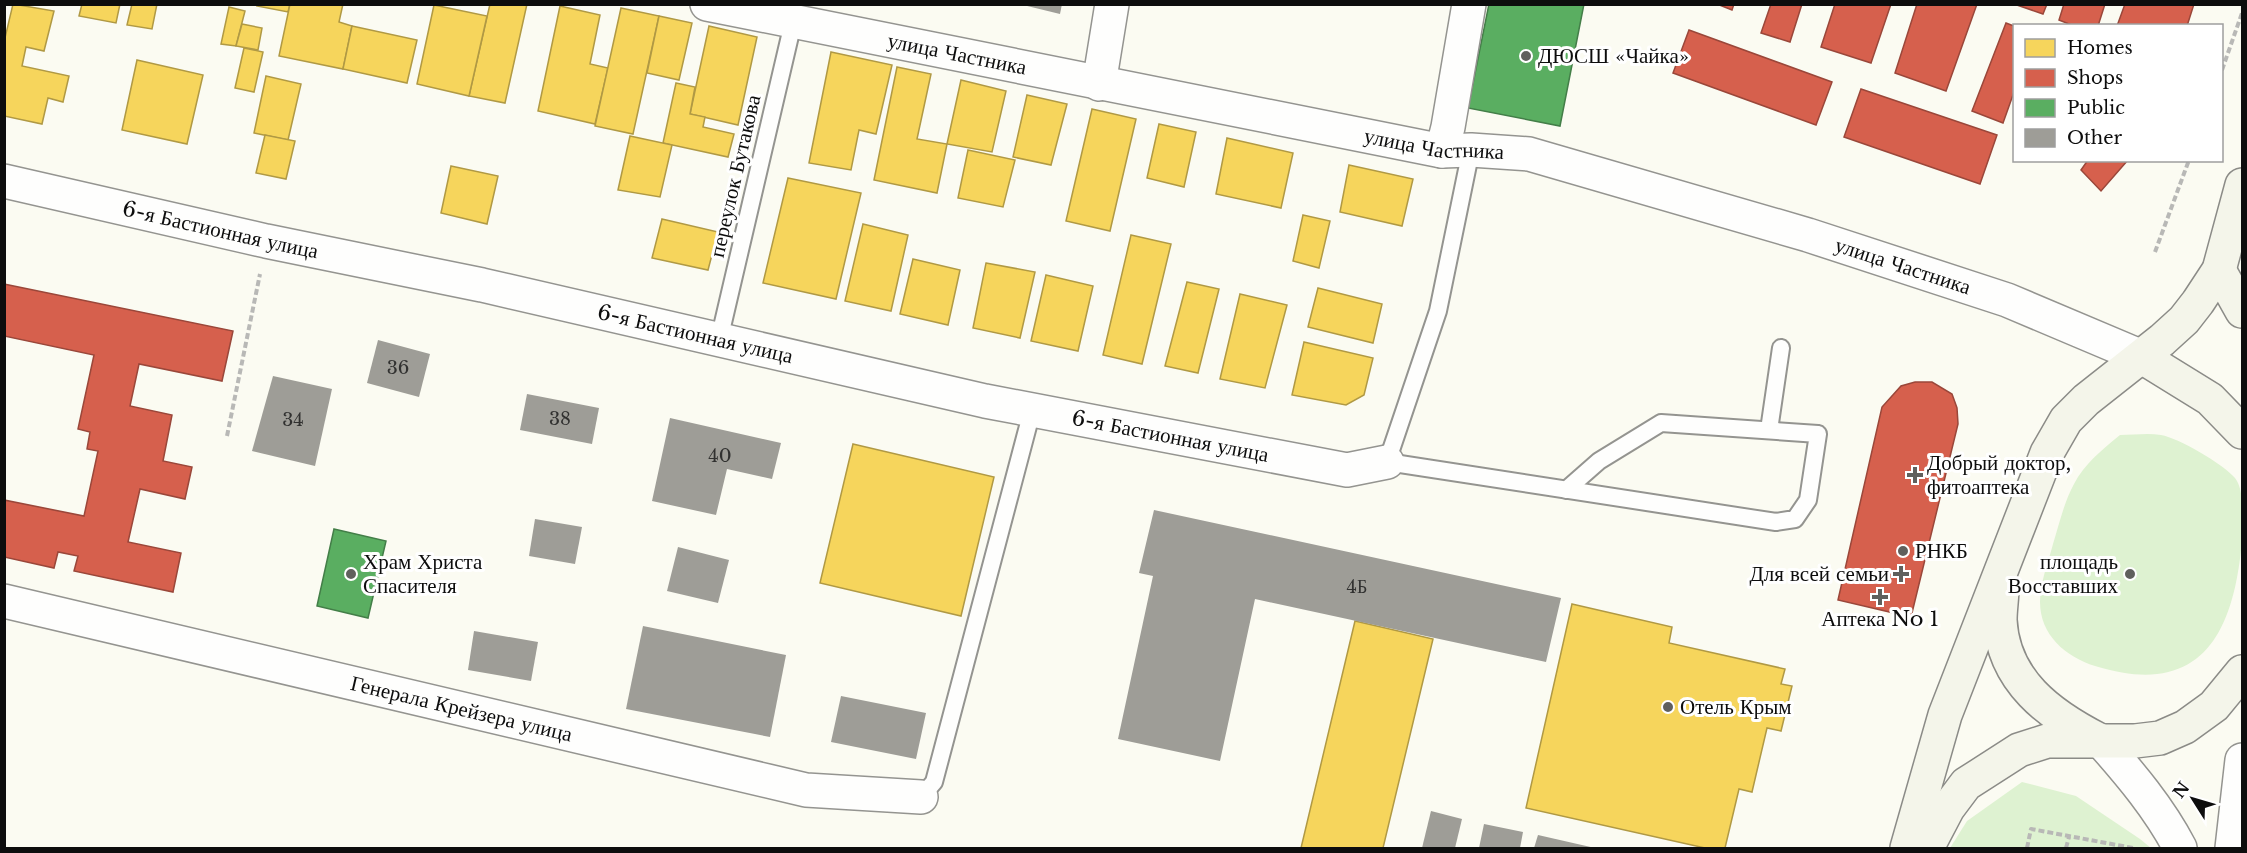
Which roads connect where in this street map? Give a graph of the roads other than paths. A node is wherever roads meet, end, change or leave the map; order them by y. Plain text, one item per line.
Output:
1 (707, 4) edge
2 (1112, 4) edge
3 (1469, 4) edge
4 (794, 23) junction
5 (1099, 84) junction
6 (1456, 151) junction
7 (4, 182) edge
8 (2242, 185) edge
9 (2219, 270) junction
10 (2242, 311) edge
11 (720, 340) junction
12 (1781, 348) dead end
13 (2142, 357) junction
14 (1032, 411) junction
15 (1769, 430) junction
16 (2242, 432) edge
17 (1387, 462) junction
18 (1566, 490) junction
19 (2004, 564) junction
20 (4, 601) edge
21 (2242, 672) edge
22 (2101, 741) junction
23 (2242, 774) edge
24 (921, 797) joint
25 (2237, 832) edge
26 (1907, 849) edge
27 (1927, 849) edge
28 (2180, 849) edge

1 - 4 street, улица Частника
2 - 5 street
3 - 6 street
4 - 5 street, улица Частника
4 - 11 lane, переулок Бутакова
5 - 6 street, улица Частника
6 - 13 street, улица Частника
6 - 17 lane
7 - 11 street, 6-я Бастионная улица
8 - 9 main road
9 - 10 main road
9 - 13 main road
11 - 14 street, 6-я Бастионная улица
12 - 15 lane
13 - 16 main road
13 - 19 main road
14 - 17 street, 6-я Бастионная улица
14 - 24 lane
15 - 18 lane
15 - 18 lane
17 - 18 lane
19 - 22 main road
19 - 26 main road
20 - 24 street, Генерала Крейзера улица
21 - 22 main road
22 - 27 main road
22 - 28 street
23 - 25 street

